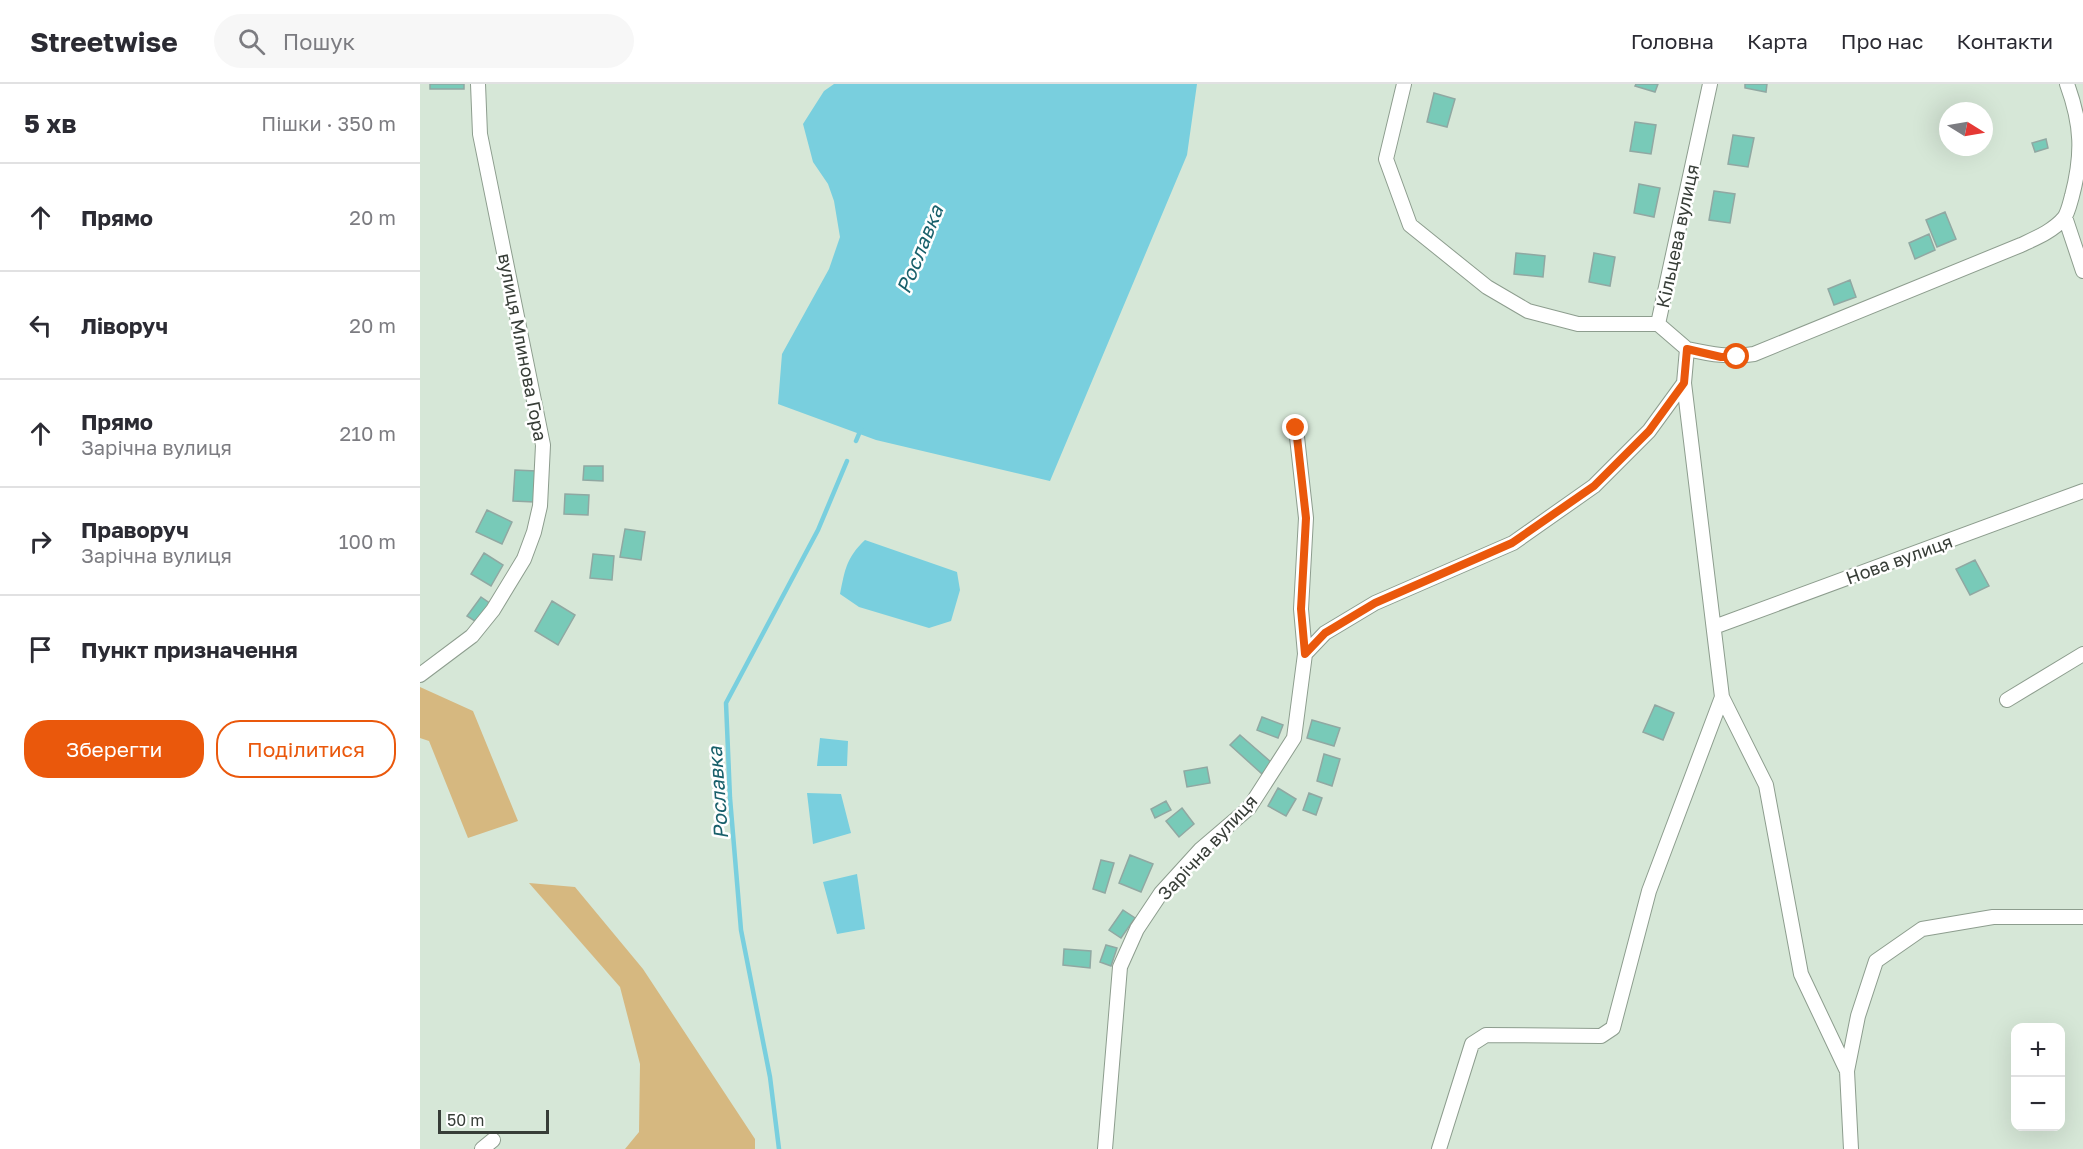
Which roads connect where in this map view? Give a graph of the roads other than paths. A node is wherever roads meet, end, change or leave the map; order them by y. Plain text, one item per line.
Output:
1 (478, 84) edge
2 (1404, 84) edge
3 (1710, 84) edge
4 (2067, 84) edge
5 (2079, 105) edge
6 (2065, 217) junction
7 (2083, 271) edge
8 (1659, 324) junction
9 (1687, 349) junction
10 (1684, 383) junction
11 (1296, 428) dead end
12 (2083, 491) edge
13 (1714, 627) junction
14 (1305, 654) junction
15 (2083, 654) edge
16 (420, 675) edge
17 (1722, 697) junction
18 (2007, 700) dead end
19 (2083, 917) edge
20 (1847, 1071) junction
21 (1105, 1149) edge
22 (1439, 1149) edge
23 (1851, 1149) edge

1 - 16 street, вулиця Млинова Гора
2 - 8 street, Кільцева вулиця
3 - 8 street, Кільцева вулиця
4 - 5 street
5 - 6 street
6 - 7 street
6 - 9 street
8 - 9 street
9 - 10 street
10 - 13 street
10 - 14 street
11 - 14 street, Зарічна вулиця
12 - 13 street, Нова вулиця
13 - 17 street
14 - 21 street, Зарічна вулиця
15 - 18 street
17 - 20 street
17 - 22 street
19 - 20 street
20 - 23 street

